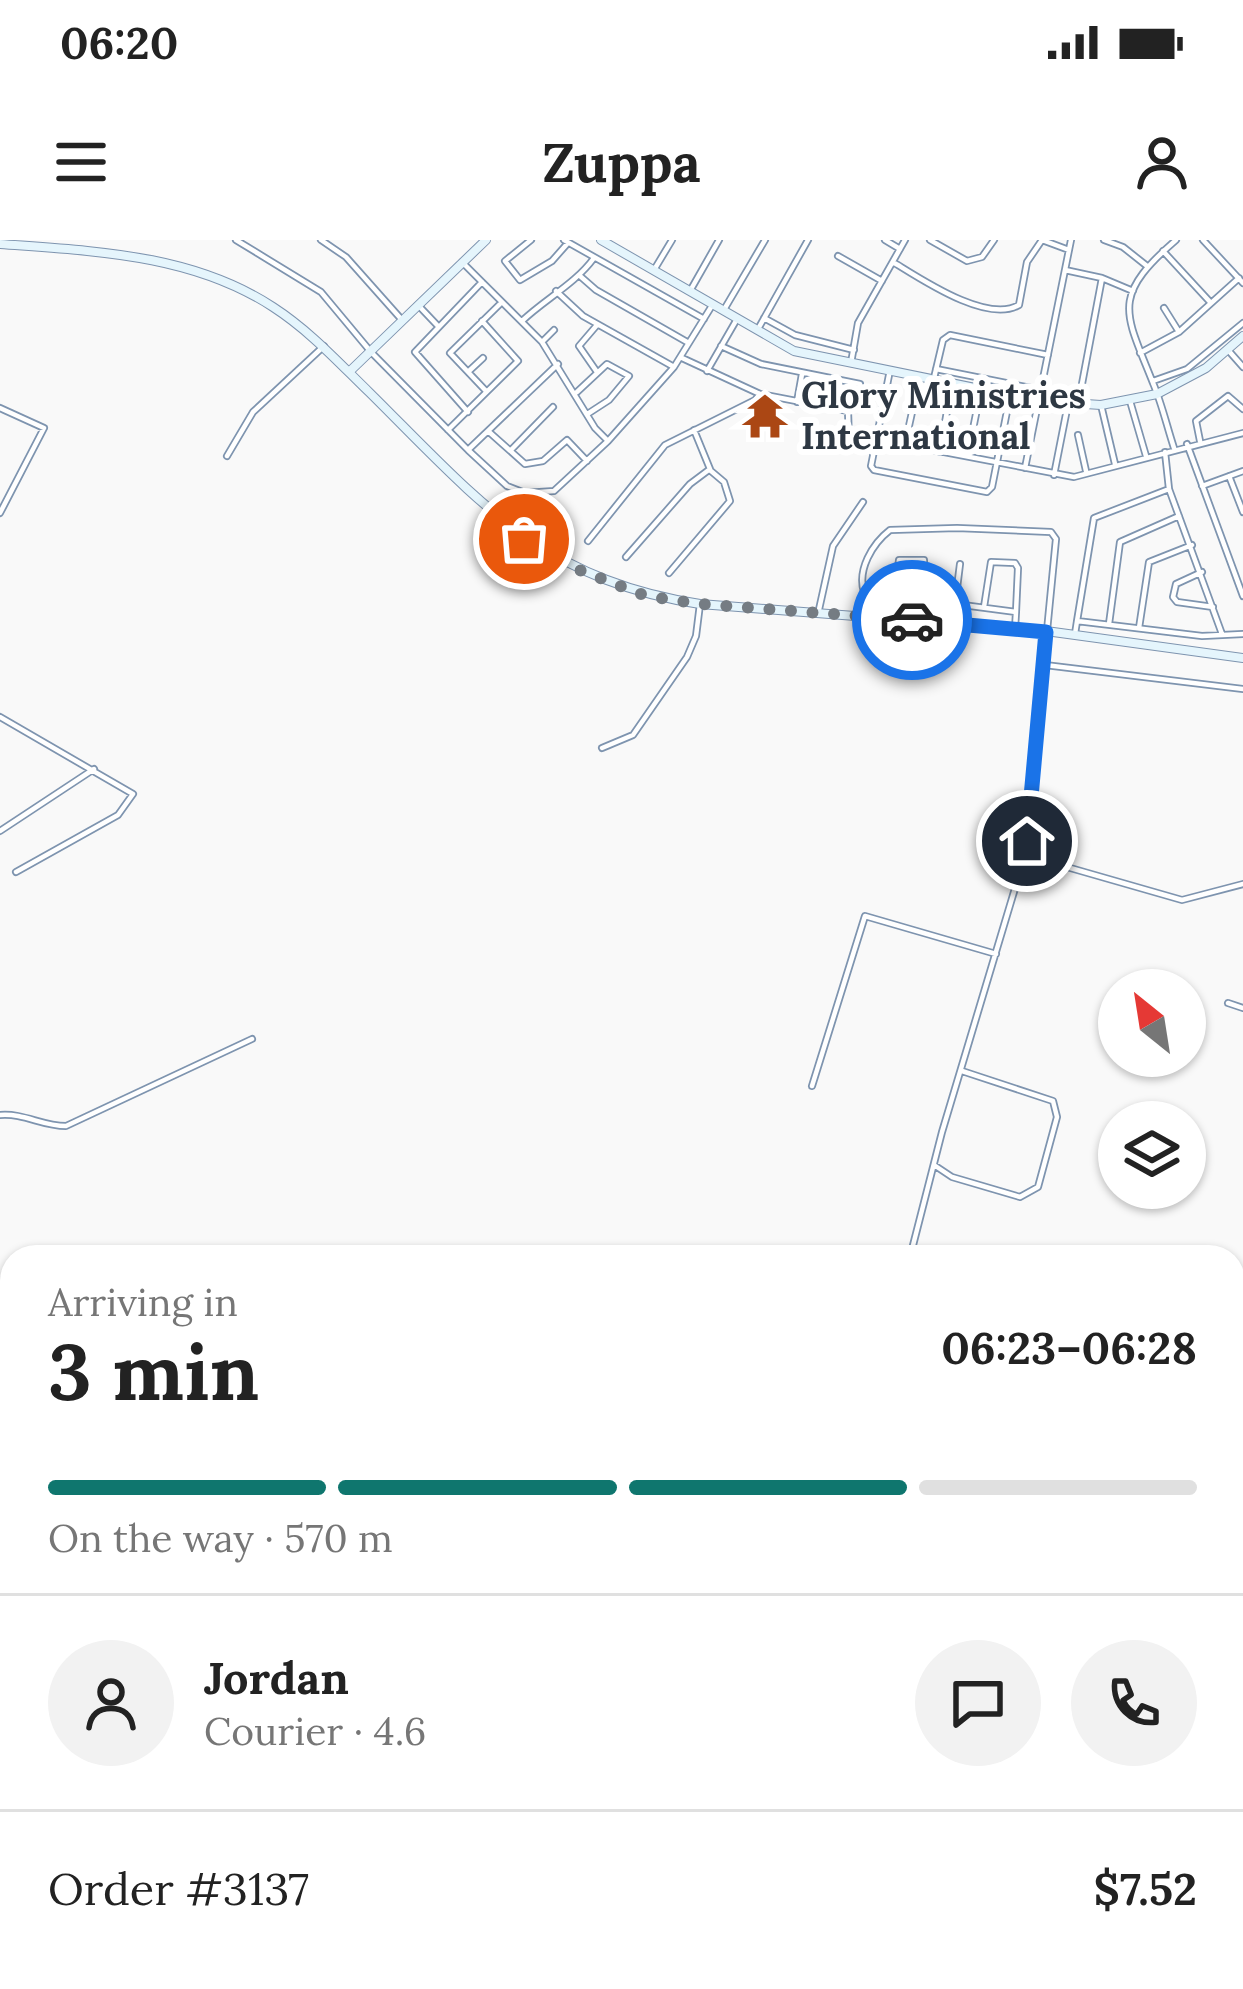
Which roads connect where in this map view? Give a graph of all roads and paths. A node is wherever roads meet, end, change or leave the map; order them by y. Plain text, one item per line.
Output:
1 (236, 240) edge
2 (257, 240) edge
3 (322, 240) edge
4 (486, 240) edge
5 (532, 240) edge
6 (601, 240) edge
7 (628, 240) edge
8 (672, 240) edge
9 (719, 240) edge
10 (764, 240) edge
11 (798, 240) edge
12 (885, 240) edge
13 (905, 240) edge
14 (930, 240) edge
15 (950, 240) edge
16 (994, 240) edge
17 (1042, 240) edge
18 (1071, 240) edge
19 (1104, 240) edge
20 (1176, 240) edge
21 (1203, 240) edge
22 (566, 241) edge
23 (807, 242) edge
24 (3, 243) edge
25 (900, 248) junction
26 (252, 249) junction
27 (945, 249) junction
28 (1069, 250) junction
29 (1162, 251) junction
30 (621, 252) junction
31 (838, 256) dead end
32 (594, 258) junction
33 (462, 262) junction
34 (892, 262) junction
35 (1147, 266) junction
36 (1065, 270) junction
37 (654, 271) junction
38 (580, 276) junction
39 (1102, 278) junction
40 (882, 281) junction
41 (1241, 281) edge
42 (482, 282) junction
43 (556, 291) junction
44 (689, 291) junction
45 (1133, 291) junction
46 (502, 302) junction
47 (1211, 303) junction
48 (713, 304) junction
49 (418, 305) junction
50 (1164, 308) dead end
51 (724, 310) junction
52 (737, 318) junction
53 (764, 318) junction
54 (704, 319) junction
55 (402, 320) junction
56 (482, 321) junction
57 (522, 321) junction
58 (1243, 322) edge
59 (437, 325) junction
60 (598, 325) junction
61 (554, 330) dead end
62 (757, 330) junction
63 (1179, 332) junction
64 (1243, 335) edge
65 (542, 342) junction
66 (689, 343) junction
67 (324, 346) junction
68 (721, 346) junction
69 (854, 350) junction
70 (1228, 350) junction
71 (371, 352) junction
72 (1140, 353) junction
73 (1048, 356) junction
74 (681, 357) junction
75 (483, 358) dead end
76 (851, 363) junction
77 (558, 364) junction
78 (1243, 367) edge
79 (674, 368) junction
80 (890, 370) junction
81 (469, 371) junction
82 (707, 371) junction
83 (597, 372) junction
84 (349, 373) junction
85 (802, 374) junction
86 (935, 374) junction
87 (920, 376) junction
88 (1153, 381) junction
89 (952, 382) junction
90 (860, 384) dead end
91 (981, 389) junction
92 (488, 392) junction
93 (577, 392) junction
94 (760, 394) junction
95 (1157, 394) junction
96 (1010, 396) junction
97 (1040, 396) junction
98 (1130, 401) junction
99 (796, 402) junction
100 (1073, 404) junction
101 (1101, 405) junction
102 (553, 407) dead end
103 (0, 408) edge
104 (1243, 409) edge
105 (468, 412) junction
106 (589, 413) junction
107 (448, 430) junction
108 (694, 430) junction
109 (488, 431) junction
110 (1243, 433) edge
111 (1078, 435) dead end
112 (608, 441) junction
113 (1201, 441) junction
114 (876, 443) junction
115 (905, 444) junction
116 (1187, 445) junction
117 (1174, 448) junction
118 (467, 450) junction
119 (509, 451) junction
120 (940, 452) junction
121 (1165, 452) junction
122 (227, 456) dead end
123 (968, 456) junction
124 (1146, 456) junction
125 (587, 461) junction
126 (998, 462) junction
127 (1115, 465) junction
128 (1024, 468) junction
129 (710, 469) junction
130 (1243, 471) edge
131 (1087, 473) junction
132 (1054, 475) junction
133 (1229, 476) junction
134 (1202, 486) junction
135 (1169, 488) junction
136 (863, 502) dead end
137 (0, 512) edge
138 (1243, 512) edge
139 (1179, 516) junction
140 (588, 541) dead end
141 (1192, 545) junction
142 (626, 556) dead end
143 (960, 564) dead end
144 (1202, 572) junction
145 (668, 573) dead end
146 (895, 595) junction
147 (1243, 596) edge
148 (925, 599) junction
149 (700, 604) junction
150 (955, 604) junction
151 (982, 607) junction
152 (1216, 608) junction
153 (1016, 611) junction
154 (818, 614) junction
155 (1077, 620) junction
156 (1109, 624) junction
157 (978, 625) junction
158 (1135, 627) junction
159 (1015, 628) junction
160 (1046, 632) junction
161 (1075, 634) junction
162 (1222, 634) junction
163 (1243, 634) edge
164 (1129, 641) junction
165 (1243, 658) edge
166 (1046, 665) junction
167 (1243, 689) edge
168 (0, 717) edge
169 (602, 748) dead end
170 (94, 769) junction
171 (0, 831) edge
172 (1025, 855) junction
173 (16, 872) dead end
174 (1243, 884) edge
175 (996, 954) junction
176 (1228, 1003) dead end
177 (1243, 1008) edge
178 (252, 1039) dead end
179 (962, 1071) junction
180 (812, 1086) dead end
181 (0, 1115) edge
182 (934, 1165) junction
183 (913, 1245) edge

1 - 26 street
2 - 26 street
3 - 55 street
4 - 33 main road
5 - 22 street
6 - 30 main road
7 - 30 street
8 - 37 street
9 - 44 street
10 - 51 street
11 - 23 street
12 - 25 street
13 - 25 street
14 - 27 street
15 - 27 street
16 - 27 street
17 - 28 street
17 - 34 street
18 - 28 street
19 - 35 street
20 - 29 street
21 - 41 street
22 - 32 street
23 - 53 street
24 - 67 main road
25 - 34 street
26 - 71 street
28 - 36 street
29 - 35 street
29 - 47 street
30 - 37 main road
31 - 40 street
32 - 38 street
32 - 54 street
33 - 42 street
33 - 49 main road
34 - 40 street
35 - 45 street
36 - 39 street
36 - 73 street
37 - 44 main road
38 - 43 street
38 - 66 street
39 - 45 street
39 - 100 street
40 - 69 street
41 - 47 street
42 - 46 street
42 - 59 street
43 - 57 street
43 - 60 street
44 - 48 main road
45 - 72 street
46 - 56 street
46 - 57 street
47 - 63 street
48 - 51 main road
48 - 54 street
49 - 55 main road
49 - 59 street
50 - 63 street
51 - 52 main road
52 - 62 main road
52 - 68 street
53 - 62 street
53 - 69 street
54 - 66 street
55 - 71 main road
56 - 81 street
56 - 92 street
57 - 65 street
58 - 88 street
59 - 105 street
60 - 79 street
60 - 83 street
61 - 65 street
62 - 76 main road
63 - 72 street
64 - 70 main road
65 - 77 street
66 - 74 street
67 - 84 main road
67 - 122 street
68 - 82 street
68 - 85 street
69 - 76 street
70 - 78 street
70 - 95 main road
71 - 84 main road
71 - 107 street
72 - 88 street
73 - 86 street
73 - 97 street
74 - 79 street
74 - 82 street
75 - 81 street
76 - 80 main road
77 - 93 street
77 - 109 street
79 - 112 street
80 - 87 main road
80 - 114 street
81 - 92 street
82 - 94 street
83 - 93 street
83 - 106 street
84 - 149 main road
85 - 90 street
85 - 99 street
86 - 87 main road
86 - 89 main road
86 - 97 street
87 - 115 street
88 - 95 street
89 - 91 main road
89 - 120 street
91 - 96 main road
91 - 123 street
92 - 105 street
93 - 106 street
94 - 99 street
94 - 108 street
95 - 98 main road
95 - 117 street
96 - 97 main road
96 - 126 street
97 - 100 main road
97 - 128 street
98 - 101 main road
98 - 124 street
99 - 114 street
100 - 101 main road
100 - 132 street
101 - 127 street
102 - 119 street
103 - 137 street
104 - 113 street
105 - 107 street
106 - 112 street
107 - 118 street
108 - 129 street
108 - 140 street
109 - 118 street
109 - 119 street
110 - 113 street
111 - 131 street
112 - 125 street
113 - 116 street
114 - 115 street
114 - 126 street
115 - 120 street
116 - 117 street
116 - 134 street
117 - 121 street
118 - 125 street
119 - 125 street
120 - 123 street
121 - 124 street
121 - 135 street
123 - 126 street
124 - 127 street
126 - 128 street
127 - 131 street
128 - 132 street
129 - 142 street
129 - 145 street
130 - 133 street
131 - 132 street
133 - 134 street
133 - 138 street
134 - 147 street
135 - 139 street
135 - 155 street
136 - 154 street
139 - 141 street
139 - 156 street
141 - 144 street
141 - 158 street
143 - 150 street
144 - 152 street
144 - 152 street
146 - 148 street
146 - 148 street
146 - 160 street
148 - 150 street
149 - 154 main road
149 - 169 street
150 - 151 street
151 - 153 street
151 - 153 street
151 - 157 street
152 - 162 street
153 - 159 street
154 - 157 main road
155 - 156 street
155 - 161 street
156 - 158 street
157 - 159 main road
158 - 162 street
158 - 164 street
159 - 160 main road
160 - 161 main road
160 - 166 street
161 - 164 main road
162 - 163 street
164 - 165 main road
166 - 167 street
166 - 172 street
168 - 170 street
170 - 171 street
170 - 173 street
172 - 174 street
172 - 175 street
175 - 179 street
175 - 180 street
176 - 177 street
178 - 181 street
179 - 182 street
179 - 182 street
182 - 183 street

